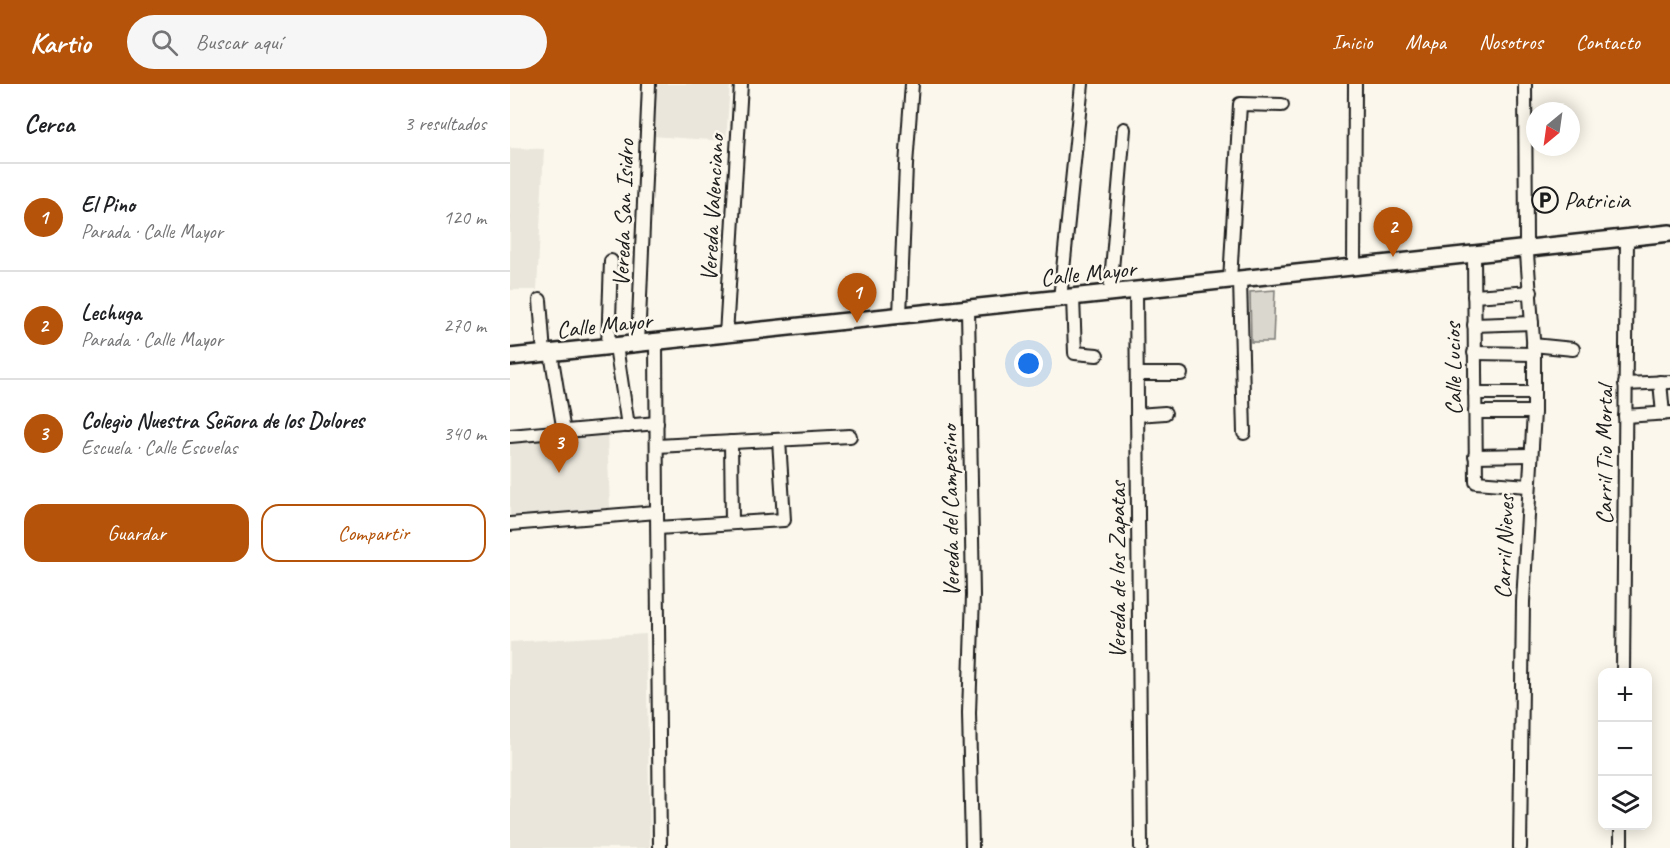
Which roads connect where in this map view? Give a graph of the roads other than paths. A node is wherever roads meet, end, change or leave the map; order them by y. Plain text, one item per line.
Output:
1 (649, 84) edge
2 (741, 84) edge
3 (912, 84) edge
4 (1082, 84) edge
5 (1355, 84) edge
6 (1525, 84) edge
7 (1282, 105) dead end
8 (1124, 129) dead end
9 (1670, 234) edge
10 (1627, 238) junction
11 (1527, 249) junction
12 (1474, 255) junction
13 (611, 261) dead end
14 (1354, 267) junction
15 (1235, 280) junction
16 (1136, 291) junction
17 (1531, 292) junction
18 (1110, 293) junction
19 (1474, 296) junction
20 (1067, 298) junction
21 (540, 300) dead end
22 (968, 309) junction
23 (900, 315) junction
24 (1532, 323) junction
25 (1474, 325) junction
26 (726, 334) junction
27 (656, 342) junction
28 (638, 344) junction
29 (612, 347) junction
30 (1534, 349) junction
31 (1573, 349) dead end
32 (548, 353) junction
33 (1474, 353) junction
34 (1096, 355) dead end
35 (510, 357) edge
36 (1138, 374) junction
37 (1181, 374) dead end
38 (1665, 382) edge
39 (1625, 384) junction
40 (1475, 393) junction
41 (1534, 393) junction
42 (1475, 412) junction
43 (1534, 412) junction
44 (1666, 413) edge
45 (1165, 414) dead end
46 (1137, 415) junction
47 (1625, 416) junction
48 (657, 423) junction
49 (628, 426) junction
50 (564, 432) junction
51 (1244, 433) dead end
52 (510, 436) edge
53 (850, 436) dead end
54 (779, 440) junction
55 (731, 442) junction
56 (657, 446) junction
57 (1530, 455) junction
58 (1475, 456) junction
59 (1528, 486) junction
60 (657, 512) junction
61 (732, 523) junction
62 (510, 524) edge
63 (658, 528) junction
64 (1623, 668) edge
65 (1621, 830) edge
66 (660, 848) edge
67 (972, 848) edge
68 (1141, 848) edge
69 (1520, 848) edge
70 (1621, 848) edge

1 - 28 street, Vereda San Isidro
2 - 26 street, Vereda Valenciano
3 - 23 street
4 - 20 street
5 - 14 street
6 - 11 street, Carril Nieves
7 - 15 street
8 - 18 street
9 - 10 main road, Calle Mayor
10 - 11 main road, Calle Mayor
10 - 39 street, Carril Tio Mortal
11 - 12 main road, Calle Mayor
11 - 17 street, Carril Nieves
12 - 14 main road, Calle Mayor
12 - 19 street, Calle Lucios
13 - 29 street
14 - 15 main road, Calle Mayor
15 - 16 main road, Calle Mayor
15 - 51 street
16 - 18 main road, Calle Mayor
16 - 36 street, Vereda de los Zapatas
17 - 19 street
17 - 24 street, Carril Nieves
18 - 20 main road, Calle Mayor
19 - 25 street, Calle Lucios
20 - 22 main road, Calle Mayor
20 - 34 street
21 - 32 street
22 - 23 main road, Calle Mayor
22 - 67 street, Vereda del Campesino
23 - 26 main road, Calle Mayor
24 - 25 street
24 - 30 street, Carril Nieves
25 - 33 street, Calle Lucios
26 - 27 main road, Calle Mayor
27 - 28 main road, Calle Mayor
27 - 48 street
28 - 29 main road, Calle Mayor
29 - 32 main road, Calle Mayor
29 - 49 street
30 - 31 street
30 - 33 street
30 - 41 street, Carril Nieves
32 - 35 main road, Calle Mayor
32 - 50 street
33 - 40 street, Calle Lucios
36 - 37 street
36 - 46 street, Vereda de los Zapatas
38 - 39 street
38 - 44 street
39 - 47 street, Carril Tio Mortal
40 - 41 street
40 - 42 street, Calle Lucios
41 - 43 street, Carril Nieves
42 - 43 street
42 - 58 street, Calle Lucios
43 - 57 street, Carril Nieves
44 - 47 street
45 - 46 street
46 - 68 street, Vereda de los Zapatas
47 - 64 street, Carril Tio Mortal
48 - 49 street
48 - 56 street
49 - 50 street
50 - 52 street
53 - 54 street
54 - 55 street
54 - 61 street
55 - 56 street
55 - 61 street
56 - 60 street
57 - 58 street
57 - 59 street, Carril Nieves
58 - 59 street, Calle Lucios
59 - 69 street, Carril Nieves
60 - 62 street
60 - 63 street
61 - 63 street
63 - 66 street
65 - 70 street

